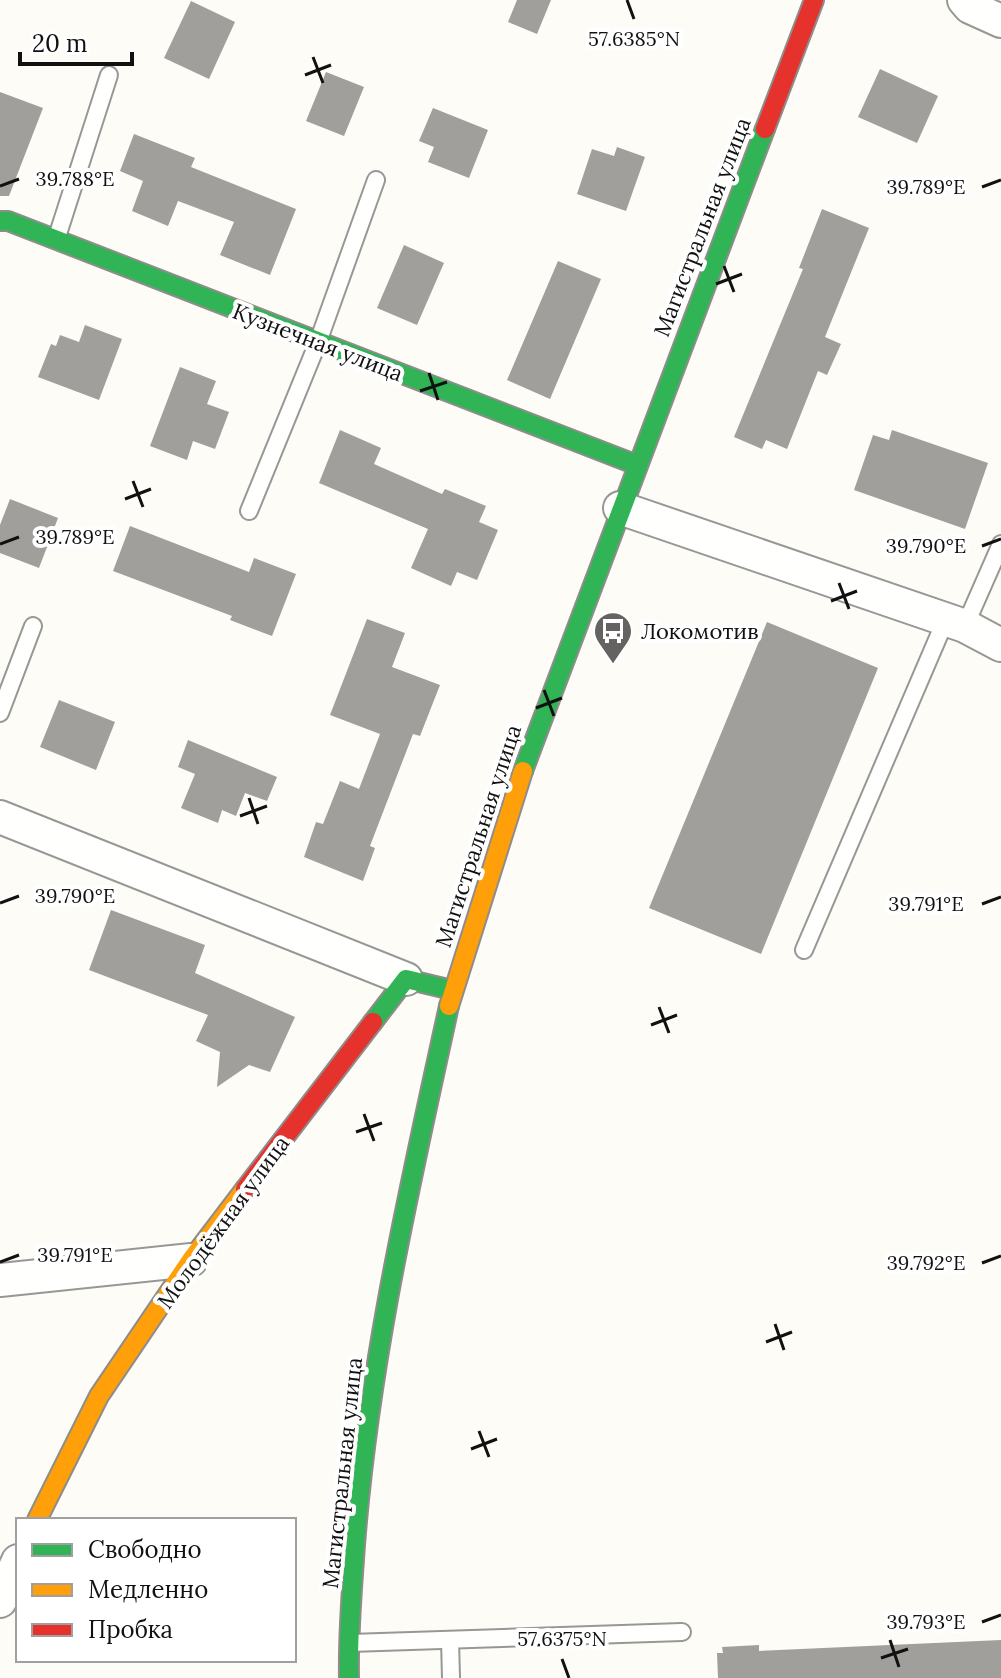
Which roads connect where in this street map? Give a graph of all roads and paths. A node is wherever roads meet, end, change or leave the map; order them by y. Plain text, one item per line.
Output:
1 (814, 0) edge
2 (964, 0) edge
3 (1001, 21) edge
4 (109, 75) dead end
5 (376, 180) dead end
6 (0, 221) edge
7 (56, 240) junction
8 (318, 342) junction
9 (637, 465) junction
10 (620, 508) junction
11 (249, 511) dead end
12 (1001, 544) edge
13 (956, 623) junction
14 (33, 626) dead end
15 (1001, 645) edge
16 (0, 713) edge
17 (0, 817) edge
18 (804, 950) dead end
19 (406, 979) junction
20 (452, 990) junction
21 (191, 1260) junction
22 (0, 1280) edge
23 (38, 1518) edge
24 (16, 1565) edge
25 (0, 1601) edge
26 (682, 1632) dead end
27 (450, 1640) junction
28 (348, 1643) junction
29 (349, 1678) edge
30 (451, 1678) edge

1 - 9 main road, Магистральная улица
2 - 3 street
4 - 7 lane
5 - 8 lane
6 - 7 main road, Кузнечная улица
7 - 8 main road, Кузнечная улица
8 - 9 main road, Кузнечная улица
8 - 11 lane
9 - 10 main road, Магистральная улица
10 - 13 street
10 - 20 main road, Магистральная улица
12 - 13 lane
13 - 15 street
13 - 18 lane
14 - 16 lane
17 - 19 street
19 - 20 main road
19 - 21 main road, Молодёжная улица
20 - 28 main road, Магистральная улица
21 - 22 street
21 - 23 main road, Молодёжная улица
24 - 25 street
26 - 27 lane
27 - 28 lane
27 - 30 lane
28 - 29 main road, Магистральная улица

